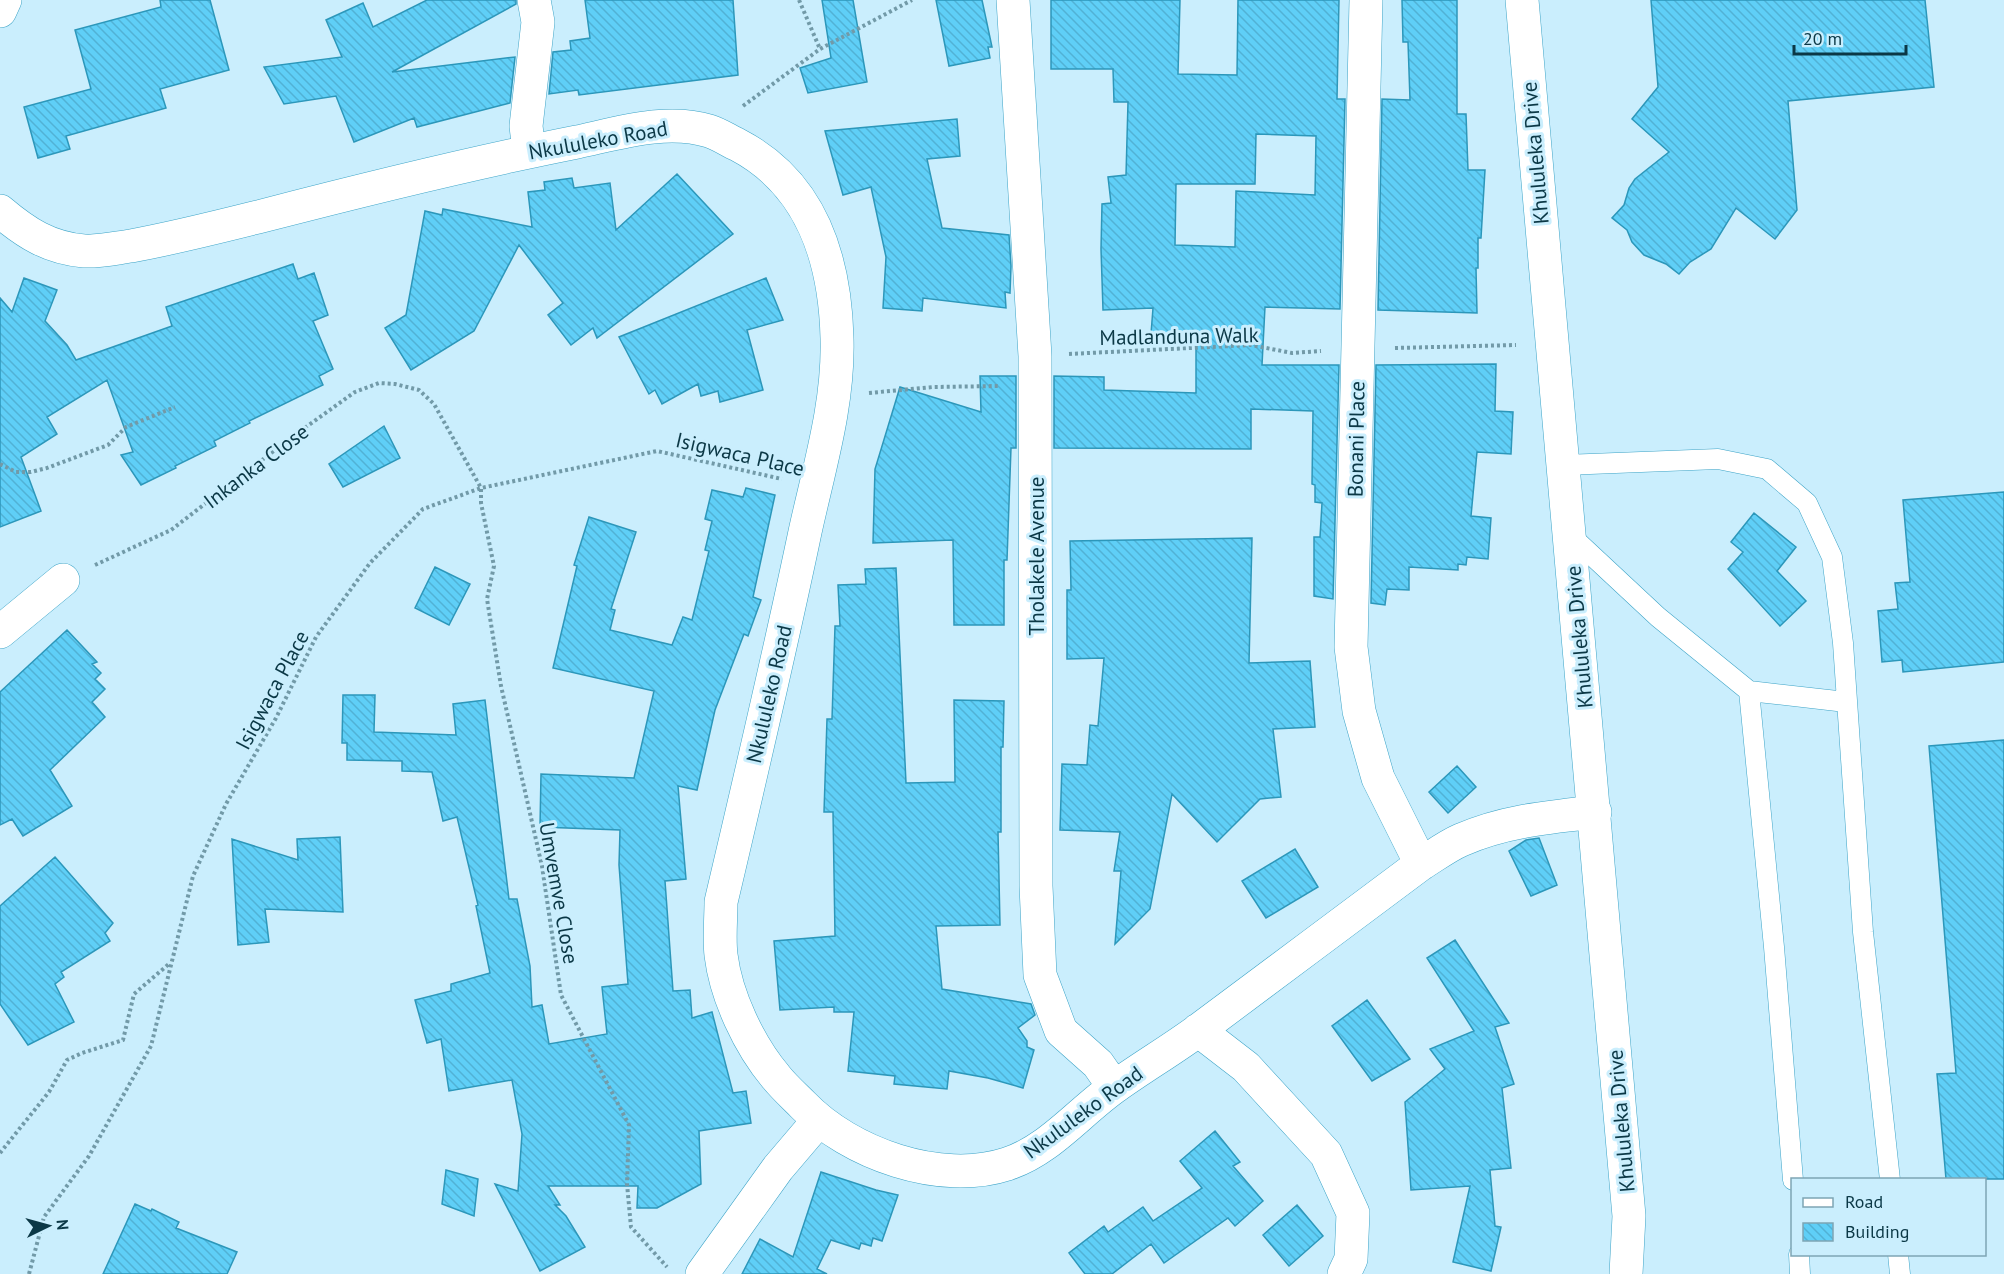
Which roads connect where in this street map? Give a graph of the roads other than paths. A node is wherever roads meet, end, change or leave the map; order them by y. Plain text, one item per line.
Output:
1 (5, 0) edge
2 (534, 0) edge
3 (1013, 0) edge
4 (1366, 0) edge
5 (1522, 0) edge
6 (0, 11) edge
7 (529, 151) junction
8 (0, 211) edge
9 (1564, 465) junction
10 (1569, 534) junction
11 (63, 580) road end
12 (0, 632) edge
13 (1749, 691) junction
14 (1846, 702) junction
15 (1595, 812) junction
16 (1421, 864) junction
17 (1198, 1030) junction
18 (1114, 1087) junction
19 (818, 1121) junction
20 (1793, 1178) edge
21 (1890, 1178) edge
22 (1799, 1256) edge
23 (1898, 1256) edge
24 (1632, 1271) edge
25 (702, 1274) edge
26 (1344, 1274) edge
27 (1800, 1274) edge
28 (1900, 1274) edge

1 - 6 street
2 - 7 street
3 - 18 street, Tholakele Avenue
4 - 16 street, Bonani Place
5 - 9 street, Khululeka Drive
7 - 8 street, Nkululeko Road
7 - 19 street, Nkululeko Road
9 - 10 street, Khululeka Drive
9 - 14 lane
10 - 13 lane
10 - 15 street, Khululeka Drive
11 - 12 street
13 - 14 lane
13 - 20 lane
14 - 21 lane
15 - 16 street, Nkululeko Road
15 - 24 street, Khululeka Drive
16 - 17 street, Nkululeko Road
17 - 18 street, Nkululeko Road
17 - 26 street
18 - 19 street, Nkululeko Road
19 - 25 street
22 - 27 lane
23 - 28 lane

